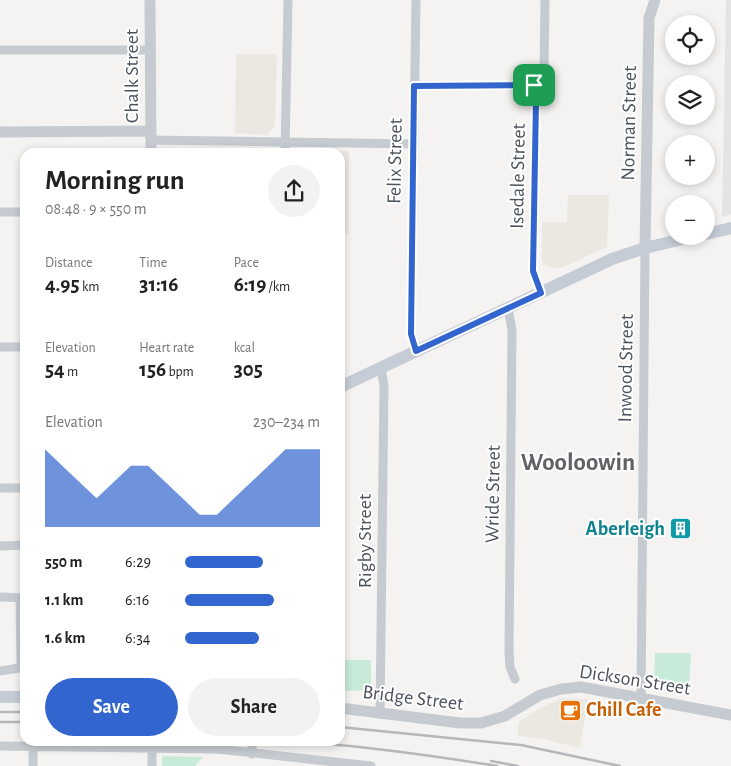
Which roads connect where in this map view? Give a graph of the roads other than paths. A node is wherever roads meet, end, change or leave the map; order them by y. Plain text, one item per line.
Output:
1 (150, 0) edge
2 (288, 0) edge
3 (416, 0) edge
4 (545, 0) edge
5 (655, 0) edge
6 (0, 50) edge
7 (151, 50) junction
8 (540, 85) junction
9 (414, 86) junction
10 (0, 132) edge
11 (151, 135) junction
12 (285, 143) junction
13 (413, 144) junction
14 (151, 148) edge
15 (285, 148) edge
16 (0, 212) edge
17 (20, 212) edge
18 (731, 228) edge
19 (715, 232) edge
20 (665, 243) edge
21 (645, 248) junction
22 (541, 293) junction
23 (508, 308) junction
24 (0, 347) edge
25 (20, 347) edge
26 (416, 351) junction
27 (381, 368) junction
28 (345, 385) edge
29 (0, 488) edge
30 (20, 488) edge
31 (20, 545) edge
32 (0, 546) edge
33 (0, 597) edge
34 (20, 598) edge
35 (20, 665) edge
36 (0, 671) edge
37 (515, 679) dead end
38 (0, 697) edge
39 (20, 697) edge
40 (641, 699) junction
41 (345, 709) edge
42 (380, 714) junction
43 (731, 716) edge
44 (481, 723) joint
45 (0, 746) edge
46 (252, 746) edge
47 (33, 747) junction
48 (152, 747) junction
49 (252, 754) junction
50 (33, 766) edge
51 (152, 766) edge
52 (371, 766) edge

1 - 7 street, Chalk Street
2 - 12 street
3 - 9 street, Felix Street
4 - 8 street, Isedale Street
5 - 21 street, Norman Street
6 - 7 street
7 - 11 street, Chalk Street
8 - 9 street
8 - 22 street, Isedale Street
9 - 13 street, Felix Street
10 - 11 street
11 - 12 street
11 - 14 street, Chalk Street
12 - 13 street
12 - 15 street
13 - 26 street, Felix Street
16 - 17 street
18 - 19 main road
20 - 21 main road
21 - 22 main road
21 - 40 street, Inwood Street
22 - 23 main road
23 - 26 main road
23 - 37 street, Wride Street
24 - 25 street
26 - 27 main road
27 - 28 main road
27 - 42 street, Rigby Street
29 - 30 street
31 - 32 street
33 - 34 street
35 - 36 street
38 - 39 main road
40 - 43 street, Dickson Street
40 - 44 street, Dickson Street
41 - 42 street, Bridge Street
42 - 44 street, Bridge Street
45 - 47 street
46 - 49 street
47 - 48 street
47 - 50 street
48 - 49 street
48 - 51 street
49 - 52 street

